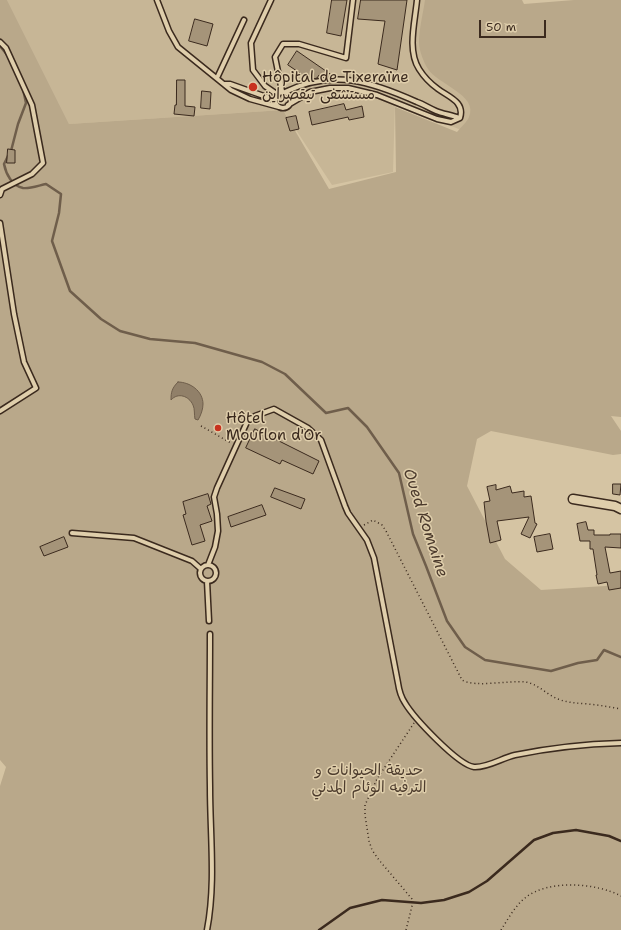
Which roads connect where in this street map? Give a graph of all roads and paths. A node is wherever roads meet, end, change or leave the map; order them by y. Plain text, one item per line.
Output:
1 (157, 0) edge
2 (271, 0) edge
3 (353, 0) edge
4 (417, 0) edge
5 (244, 20) dead end
6 (0, 42) edge
7 (217, 78) junction
8 (224, 84) junction
9 (284, 91) junction
10 (278, 95) junction
11 (275, 100) junction
12 (288, 105) junction
13 (279, 107) junction
14 (460, 118) junction
15 (0, 195) edge
16 (0, 223) edge
17 (0, 412) edge
18 (201, 426) dead end
19 (236, 446) junction
20 (573, 499) dead end
21 (621, 509) edge
22 (360, 528) junction
23 (72, 533) dead end
24 (208, 565) junction
25 (201, 569) junction
26 (207, 581) junction
27 (209, 621) dead end
28 (210, 634) dead end
29 (621, 709) edge
30 (417, 718) junction
31 (621, 743) edge
32 (621, 896) edge
33 (207, 930) edge
34 (406, 930) edge
35 (500, 930) edge

1 - 7 lane
2 - 10 lane
3 - 9 lane
4 - 14 lane
5 - 7 lane
6 - 15 lane
7 - 8 lane
8 - 11 lane
8 - 13 lane
9 - 10 lane
9 - 12 lane
9 - 14 lane
10 - 11 lane
11 - 13 lane
12 - 13 lane
12 - 14 lane
16 - 17 lane
18 - 19 path
19 - 22 lane
19 - 24 lane
20 - 21 street
22 - 29 path
22 - 30 lane
23 - 25 lane
24 - 25 lane
24 - 26 lane
25 - 26 lane
26 - 27 lane
28 - 33 lane
30 - 31 lane
30 - 34 path
32 - 35 path

